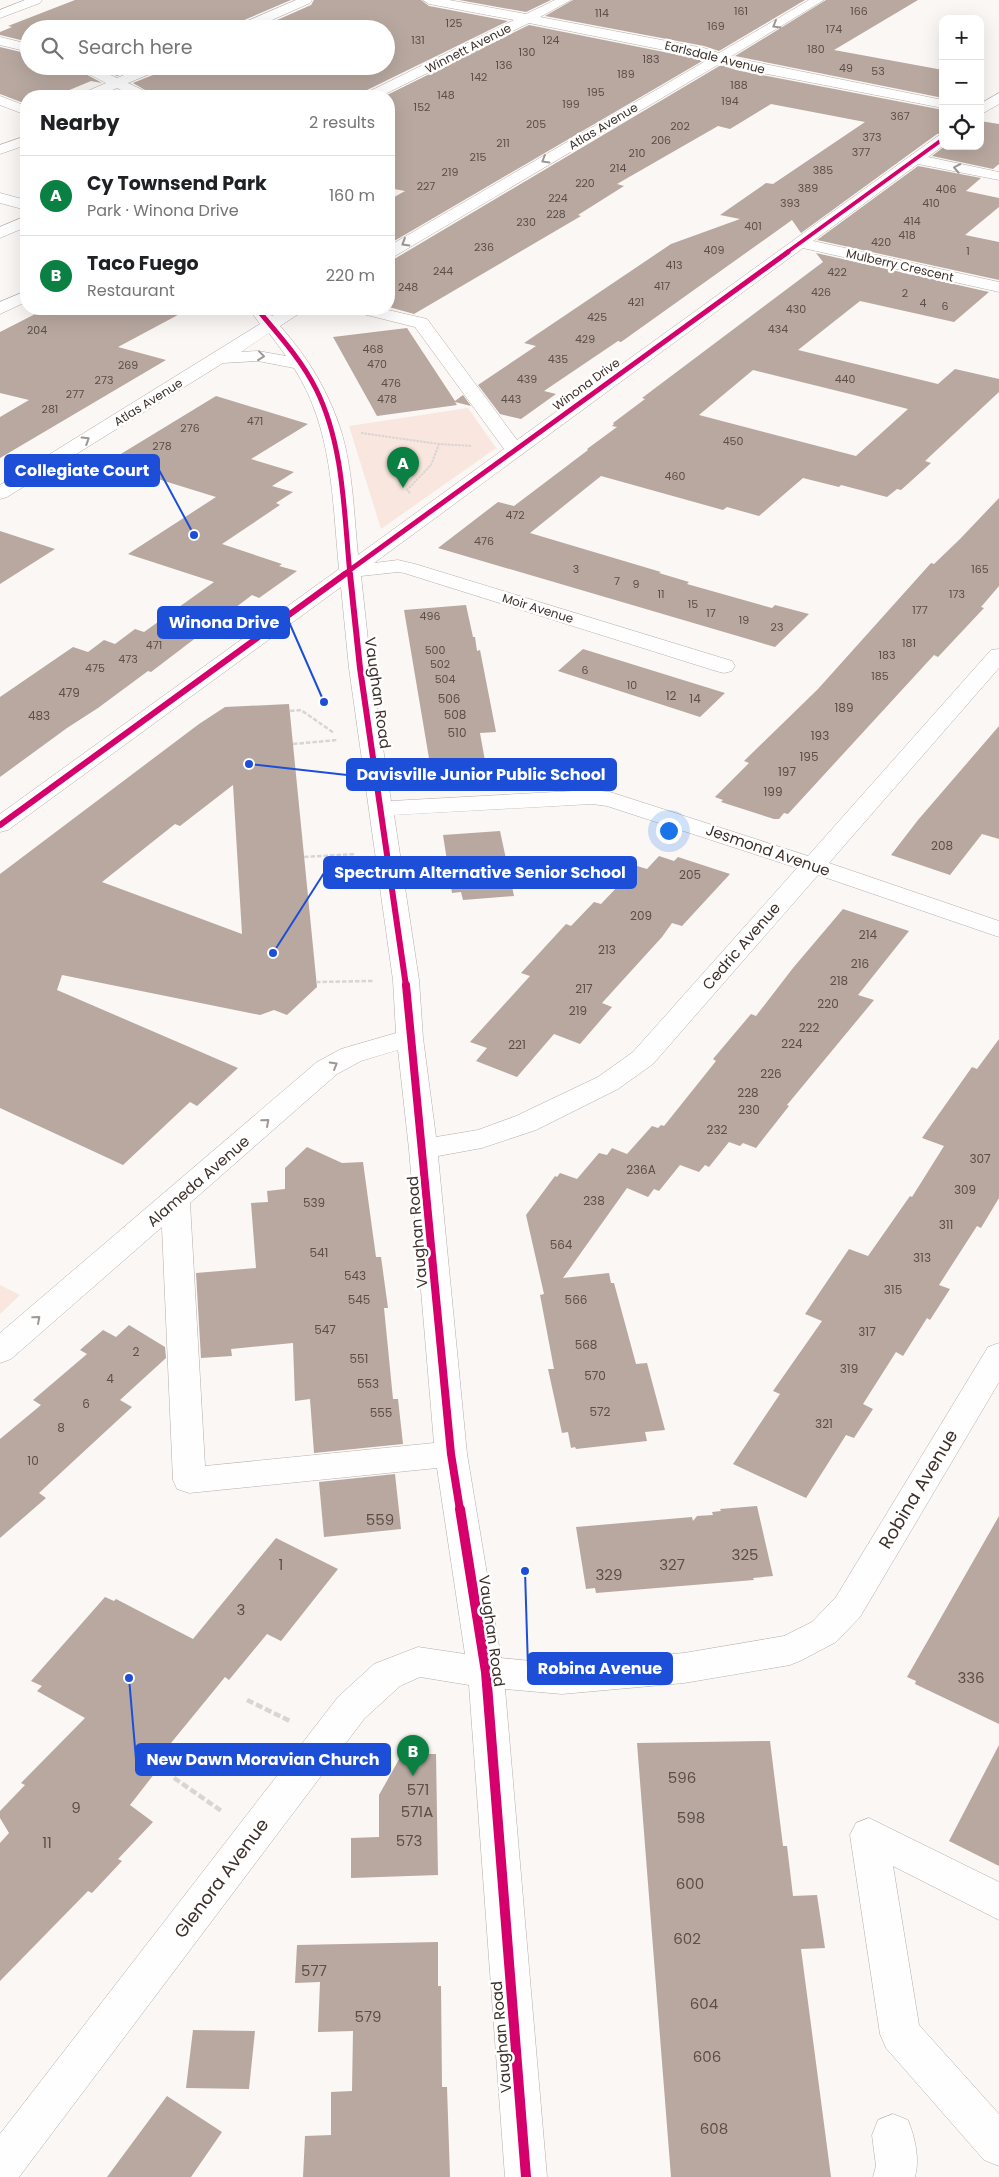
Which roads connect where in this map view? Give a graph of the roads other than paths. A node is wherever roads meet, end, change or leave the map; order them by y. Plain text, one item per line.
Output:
1 (36, 0) edge
2 (306, 0) edge
3 (429, 0) edge
4 (565, 0) edge
5 (818, 0) edge
6 (0, 14) edge
7 (527, 19) junction
8 (261, 20) edge
9 (0, 41) edge
10 (20, 46) edge
11 (719, 58) junction
12 (100, 75) edge
13 (136, 75) edge
14 (118, 83) junction
15 (102, 90) edge
16 (132, 90) edge
17 (383, 90) edge
18 (999, 97) edge
19 (0, 100) edge
20 (939, 103) edge
21 (20, 108) edge
22 (984, 108) edge
23 (20, 142) edge
24 (939, 142) edge
25 (0, 150) edge
26 (915, 159) junction
27 (999, 176) edge
28 (0, 198) edge
29 (20, 203) edge
30 (20, 224) edge
31 (0, 233) edge
32 (801, 243) junction
33 (395, 248) edge
34 (999, 287) edge
35 (20, 299) edge
36 (0, 309) edge
37 (262, 315) edge
38 (284, 315) edge
39 (389, 315) edge
40 (270, 324) junction
41 (221, 358) junction
42 (300, 364) junction
43 (515, 450) junction
44 (0, 493) edge
45 (349, 572) junction
46 (999, 655) edge
47 (724, 666) dead end
48 (382, 809) junction
49 (0, 825) edge
50 (812, 865) junction
51 (999, 930) edge
52 (410, 1038) junction
53 (423, 1149) junction
54 (175, 1202) junction
55 (0, 1351) edge
56 (999, 1355) edge
57 (451, 1454) junction
58 (486, 1672) junction
59 (999, 1902) edge
60 (893, 2134) dead end
61 (999, 2145) edge
62 (0, 2168) edge
63 (526, 2177) edge
64 (894, 2177) edge

1 - 6 street
2 - 8 street
3 - 7 street, Earlsdale Avenue
4 - 7 street, Winnett Avenue
5 -> 11 street, Atlas Avenue
7 - 11 street, Earlsdale Avenue
7 - 17 street, Winnett Avenue
9 - 10 street
11 - 20 street, Earlsdale Avenue
11 -> 33 street, Atlas Avenue
12 - 14 street
13 - 14 street
14 - 15 street
14 - 16 street
18 - 22 street
19 - 21 street
23 - 25 street
24 - 26 street, Winona Drive
27 -> 26 street
26 - 32 street, Winona Drive
28 - 29 street
30 - 31 street
32 - 34 street, Mulberry Crescent
32 - 43 street, Winona Drive
35 - 36 street
37 - 40 street, Vaughan Road
38 - 40 street, Atlas Avenue
39 - 43 street
40 - 41 street, Atlas Avenue
40 - 42 street, Vaughan Road
41 -> 42 street
44 -> 41 street, Atlas Avenue
42 - 45 street, Vaughan Road
43 - 45 street, Winona Drive
45 - 47 street, Moir Avenue
45 - 48 street, Vaughan Road
45 - 49 street, Winona Drive
46 - 50 street, Cedric Avenue
48 - 50 street, Jesmond Avenue
48 - 52 street, Vaughan Road
50 - 51 street, Jesmond Avenue
50 - 53 street, Cedric Avenue
52 - 53 street, Vaughan Road
54 -> 52 street, Alameda Avenue
53 - 57 street, Vaughan Road
55 -> 54 street, Alameda Avenue
54 - 57 street
56 - 58 street, Robina Avenue
57 - 58 street, Vaughan Road
58 - 62 street, Glenora Avenue
58 - 63 street, Vaughan Road
59 - 61 street
60 - 64 street

